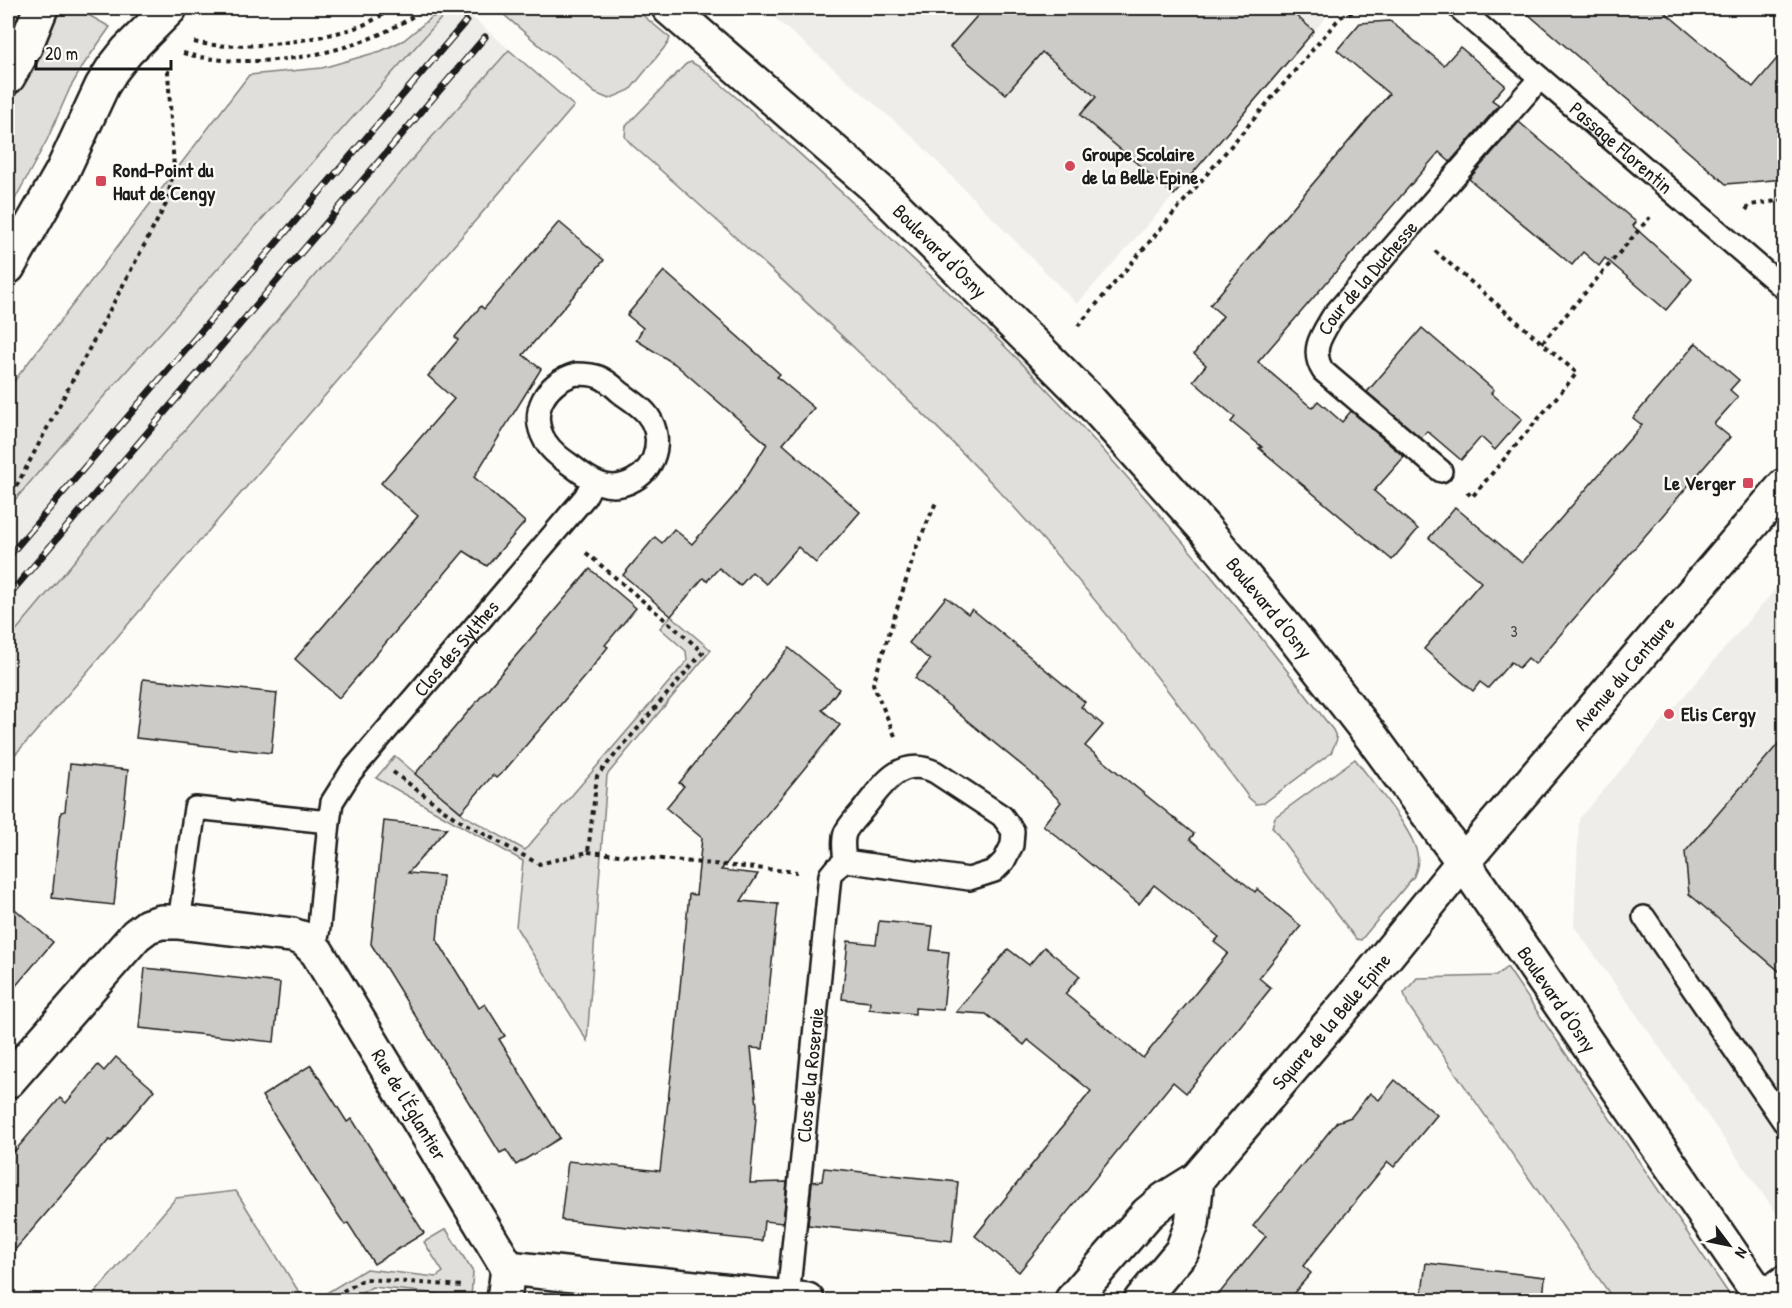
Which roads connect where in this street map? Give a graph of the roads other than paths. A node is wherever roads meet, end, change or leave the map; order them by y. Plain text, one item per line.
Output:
1 (41, 8) edge
2 (669, 8) edge
3 (1459, 8) edge
4 (160, 17) edge
5 (8, 76) edge
6 (1540, 78) junction
7 (8, 267) edge
8 (1785, 288) edge
9 (1441, 471) road end
10 (593, 482) junction
11 (1785, 486) edge
12 (329, 822) junction
13 (1463, 862) junction
14 (838, 868) junction
15 (1644, 917) dead end
16 (179, 922) junction
17 (310, 944) junction
18 (8, 1081) edge
19 (1785, 1122) edge
20 (1197, 1179) junction
21 (1785, 1276) edge
22 (506, 1286) edge
23 (1761, 1298) edge
24 (797, 1299) edge
25 (1072, 1300) edge
26 (1141, 1300) edge

1 - 5 street
2 - 13 street, Boulevard d'Osny
3 - 6 lane, Passage Florentin
4 - 7 street
6 - 8 lane, Passage Florentin
6 - 9 lane, Cour de la Duchesse
10 - 10 lane
10 - 12 lane, Clos des Sylthes
11 - 13 street, Avenue du Centaure
12 - 16 lane
12 - 17 lane
13 - 20 street, Square de la Belle Epine
13 - 23 street, Boulevard d'Osny
14 - 14 lane, Clos de la Roseraie
14 - 24 lane, Clos de la Roseraie
15 - 19 lane
16 - 17 street
16 - 18 street
17 - 22 street, Rue de l'Églantier
20 - 25 street, Square de la Belle Epine
20 - 26 street
21 - 23 lane
22 - 24 street

